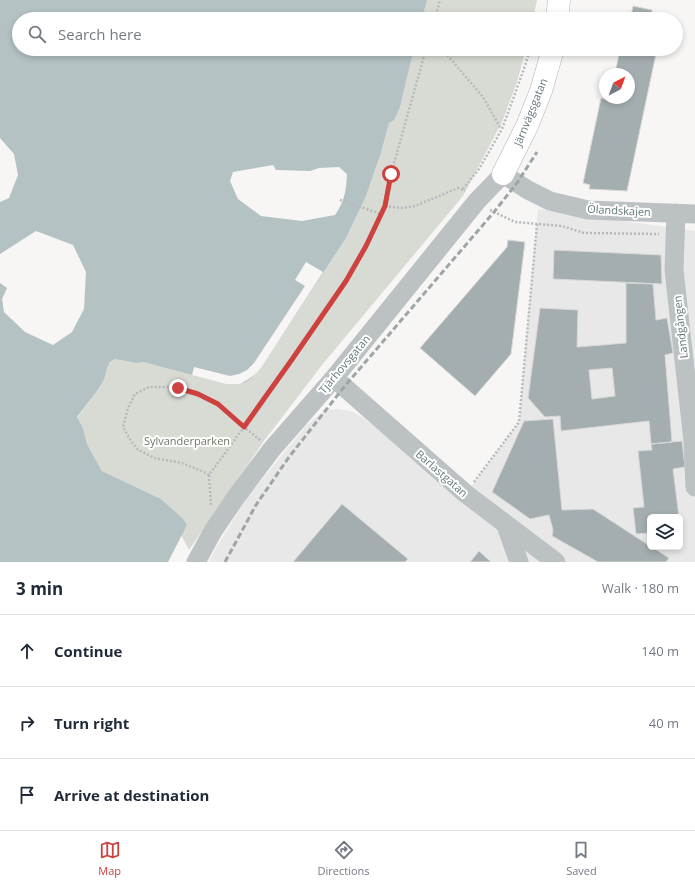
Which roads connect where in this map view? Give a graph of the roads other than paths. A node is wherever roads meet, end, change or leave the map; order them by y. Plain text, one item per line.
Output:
1 (559, 0) edge
2 (558, 12) edge
3 (551, 56) edge
4 (503, 174) junction
5 (676, 213) junction
6 (695, 214) edge
7 (334, 378) junction
8 (694, 441) edge
9 (695, 487) edge
10 (505, 523) junction
11 (196, 562) edge
12 (519, 562) edge
13 (556, 562) edge

1 - 2 main road
3 - 4 main road, Järnvägsgatan
4 - 5 street, Ölandskajen
4 - 7 street, Tjärhovsgatan
5 - 6 street, Ölandskajen
5 - 8 street, Landgången
7 - 10 street, Barlastgatan
7 - 11 street, Tjärhovsgatan
8 - 9 street, Landgången
10 - 12 street
10 - 13 street, Barlastgatan

